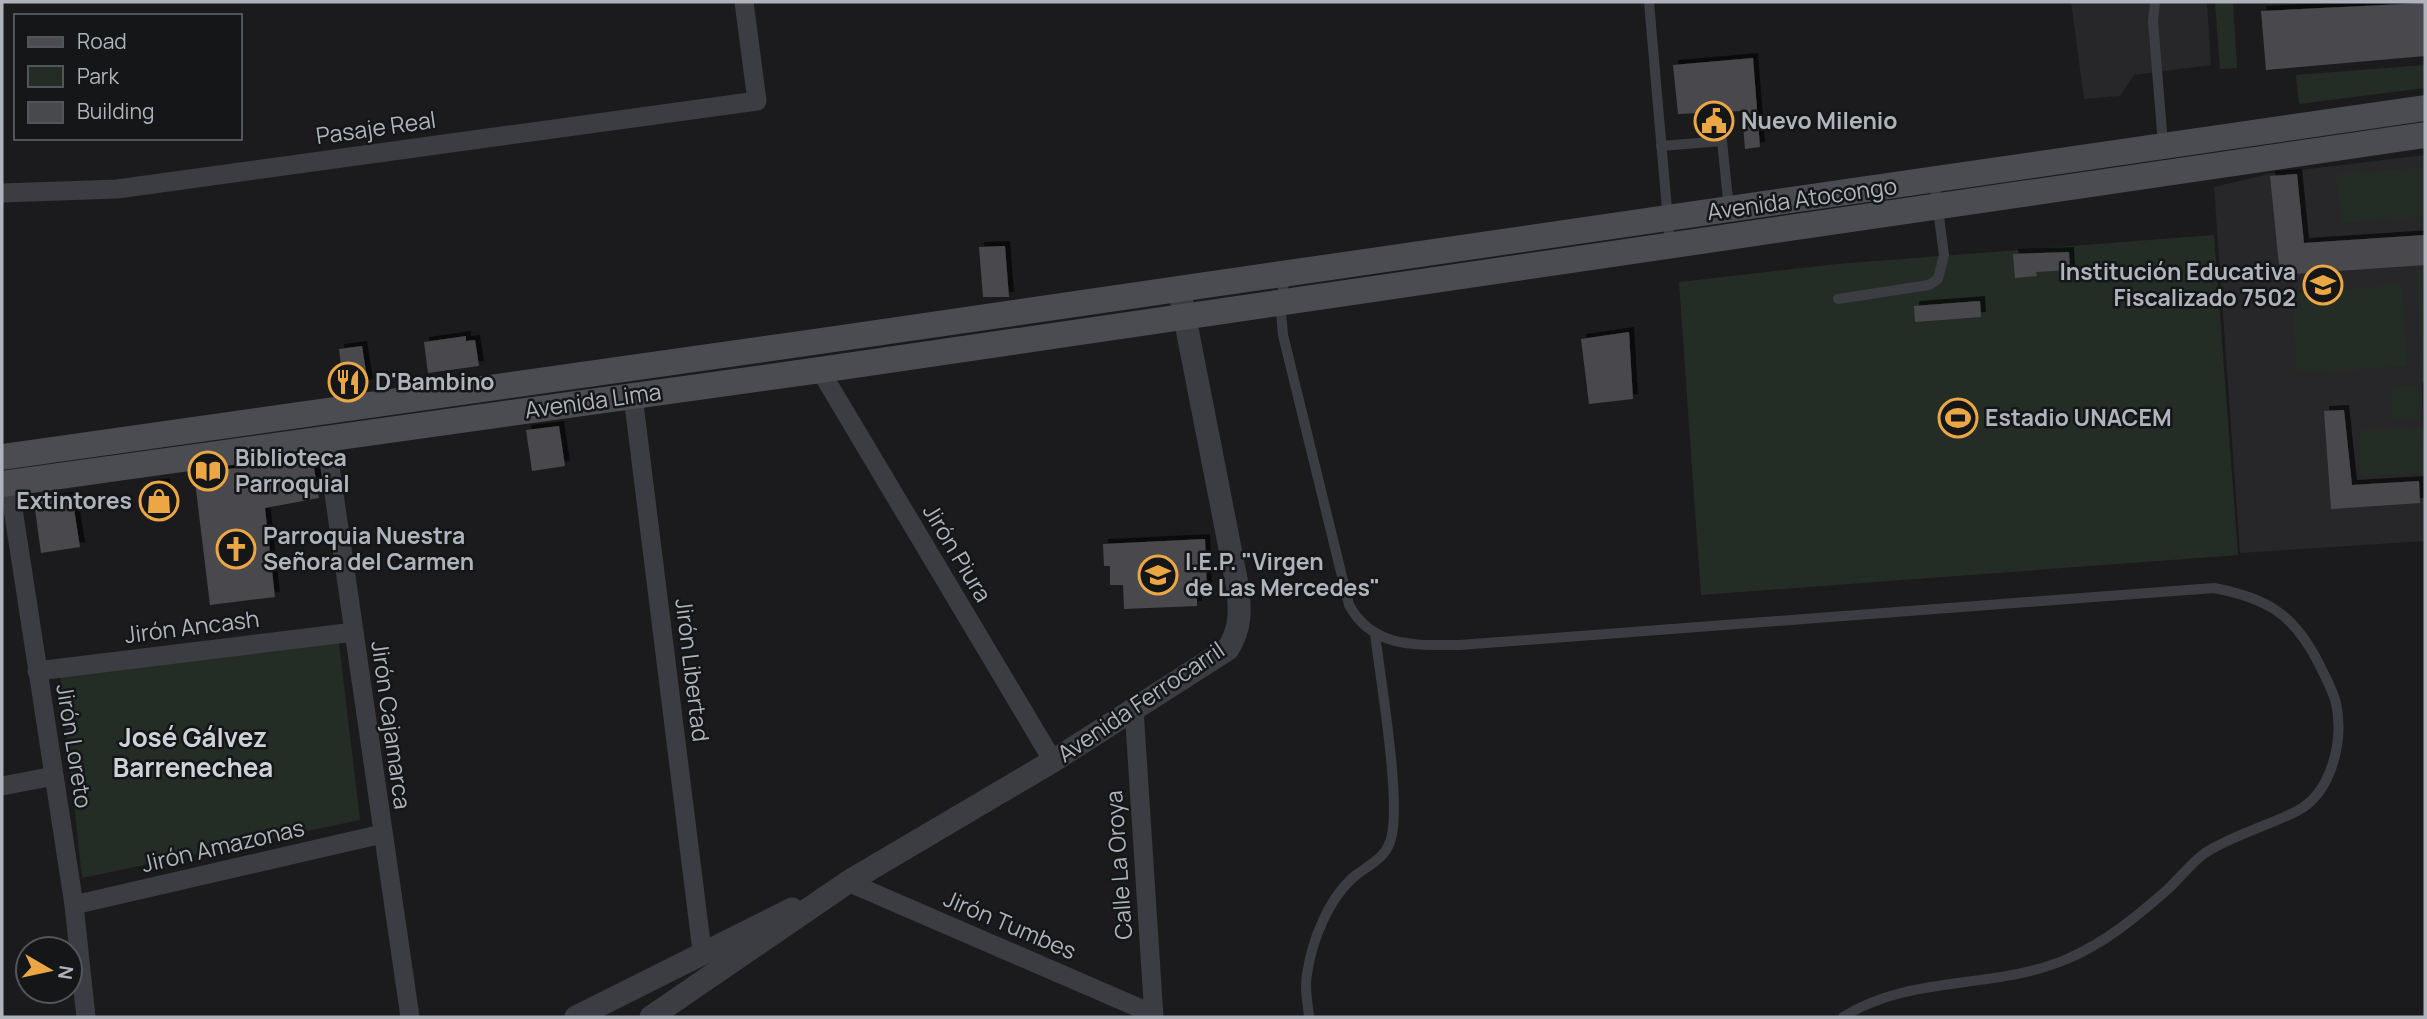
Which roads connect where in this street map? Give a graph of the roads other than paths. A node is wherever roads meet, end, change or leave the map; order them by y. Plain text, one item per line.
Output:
1 (744, 2) edge
2 (1649, 2) edge
3 (2155, 2) edge
4 (2425, 108) edge
5 (2255, 132) junction
6 (2425, 135) edge
7 (1661, 146) junction
8 (2120, 152) junction
9 (2164, 159) junction
10 (2261, 159) junction
11 (2124, 178) junction
12 (1934, 179) junction
13 (2, 193) edge
14 (1939, 205) junction
15 (1730, 222) junction
16 (1669, 231) junction
17 (1286, 273) junction
18 (1179, 288) junction
19 (1838, 299) dead end
20 (1280, 301) junction
21 (1184, 314) junction
22 (820, 370) junction
23 (633, 396) junction
24 (326, 439) junction
25 (2, 457) edge
26 (5, 483) edge
27 (354, 632) junction
28 (1375, 634) junction
29 (37, 671) junction
30 (1134, 709) junction
31 (1053, 761) junction
32 (54, 776) junction
33 (2, 786) edge
34 (382, 834) junction
35 (848, 882) junction
36 (74, 905) junction
37 (702, 951) junction
38 (1154, 1015) edge
39 (86, 1017) edge
40 (410, 1017) edge
41 (576, 1017) edge
42 (651, 1017) edge
43 (1309, 1017) edge
44 (1843, 1017) edge

1 - 13 street, Pasaje Real
2 - 7 lane
3 - 9 lane
4 - 5 main road, Avenida Atocongo
5 - 9 main road, Avenida Atocongo
5 - 10 main road
6 - 10 main road, Avenida Atocongo
7 - 15 lane
7 - 16 lane
8 - 9 main road, Avenida Atocongo
8 - 11 main road
8 - 12 main road, Avenida Atocongo
9 - 10 main road, Avenida Atocongo
9 - 11 main road, Avenida Atocongo
11 - 14 main road, Avenida Atocongo
12 - 14 lane
12 - 15 main road, Avenida Atocongo
14 - 15 main road, Avenida Atocongo
14 - 19 lane
15 - 16 main road, Avenida Atocongo
16 - 17 main road, Avenida Atocongo
16 - 20 main road, Avenida Atocongo
17 - 18 main road, Avenida Atocongo
17 - 20 lane
18 - 21 street, Avenida Ferrocarril
18 - 25 main road, Avenida Lima
20 - 21 main road, Avenida Atocongo
20 - 28 lane
21 - 22 main road, Avenida Lima
21 - 30 street, Avenida Ferrocarril
22 - 23 main road, Avenida Lima
22 - 31 street, Jirón Piura
23 - 24 main road, Avenida Lima
23 - 37 street, Jirón Libertad
24 - 26 main road, Avenida Lima
24 - 27 street, Jirón Cajamarca
26 - 29 street, Jirón Loreto
27 - 29 street, Jirón Ancash
27 - 34 street, Jirón Cajamarca
28 - 43 lane
28 - 44 lane
29 - 32 street, Jirón Loreto
30 - 31 street, Avenida Ferrocarril
30 - 38 street, Calle La Oroya
31 - 35 street, Avenida Ferrocarril
32 - 33 street
32 - 36 street, Jirón Loreto
34 - 36 street, Jirón Amazonas
34 - 40 street, Jirón Cajamarca
35 - 37 street, Avenida Ferrocarril
35 - 38 street, Jirón Tumbes
35 - 42 street, Avenida Ferrocarril
36 - 39 street, Jirón Loreto
37 - 41 street, Avenida Ferrocarril

